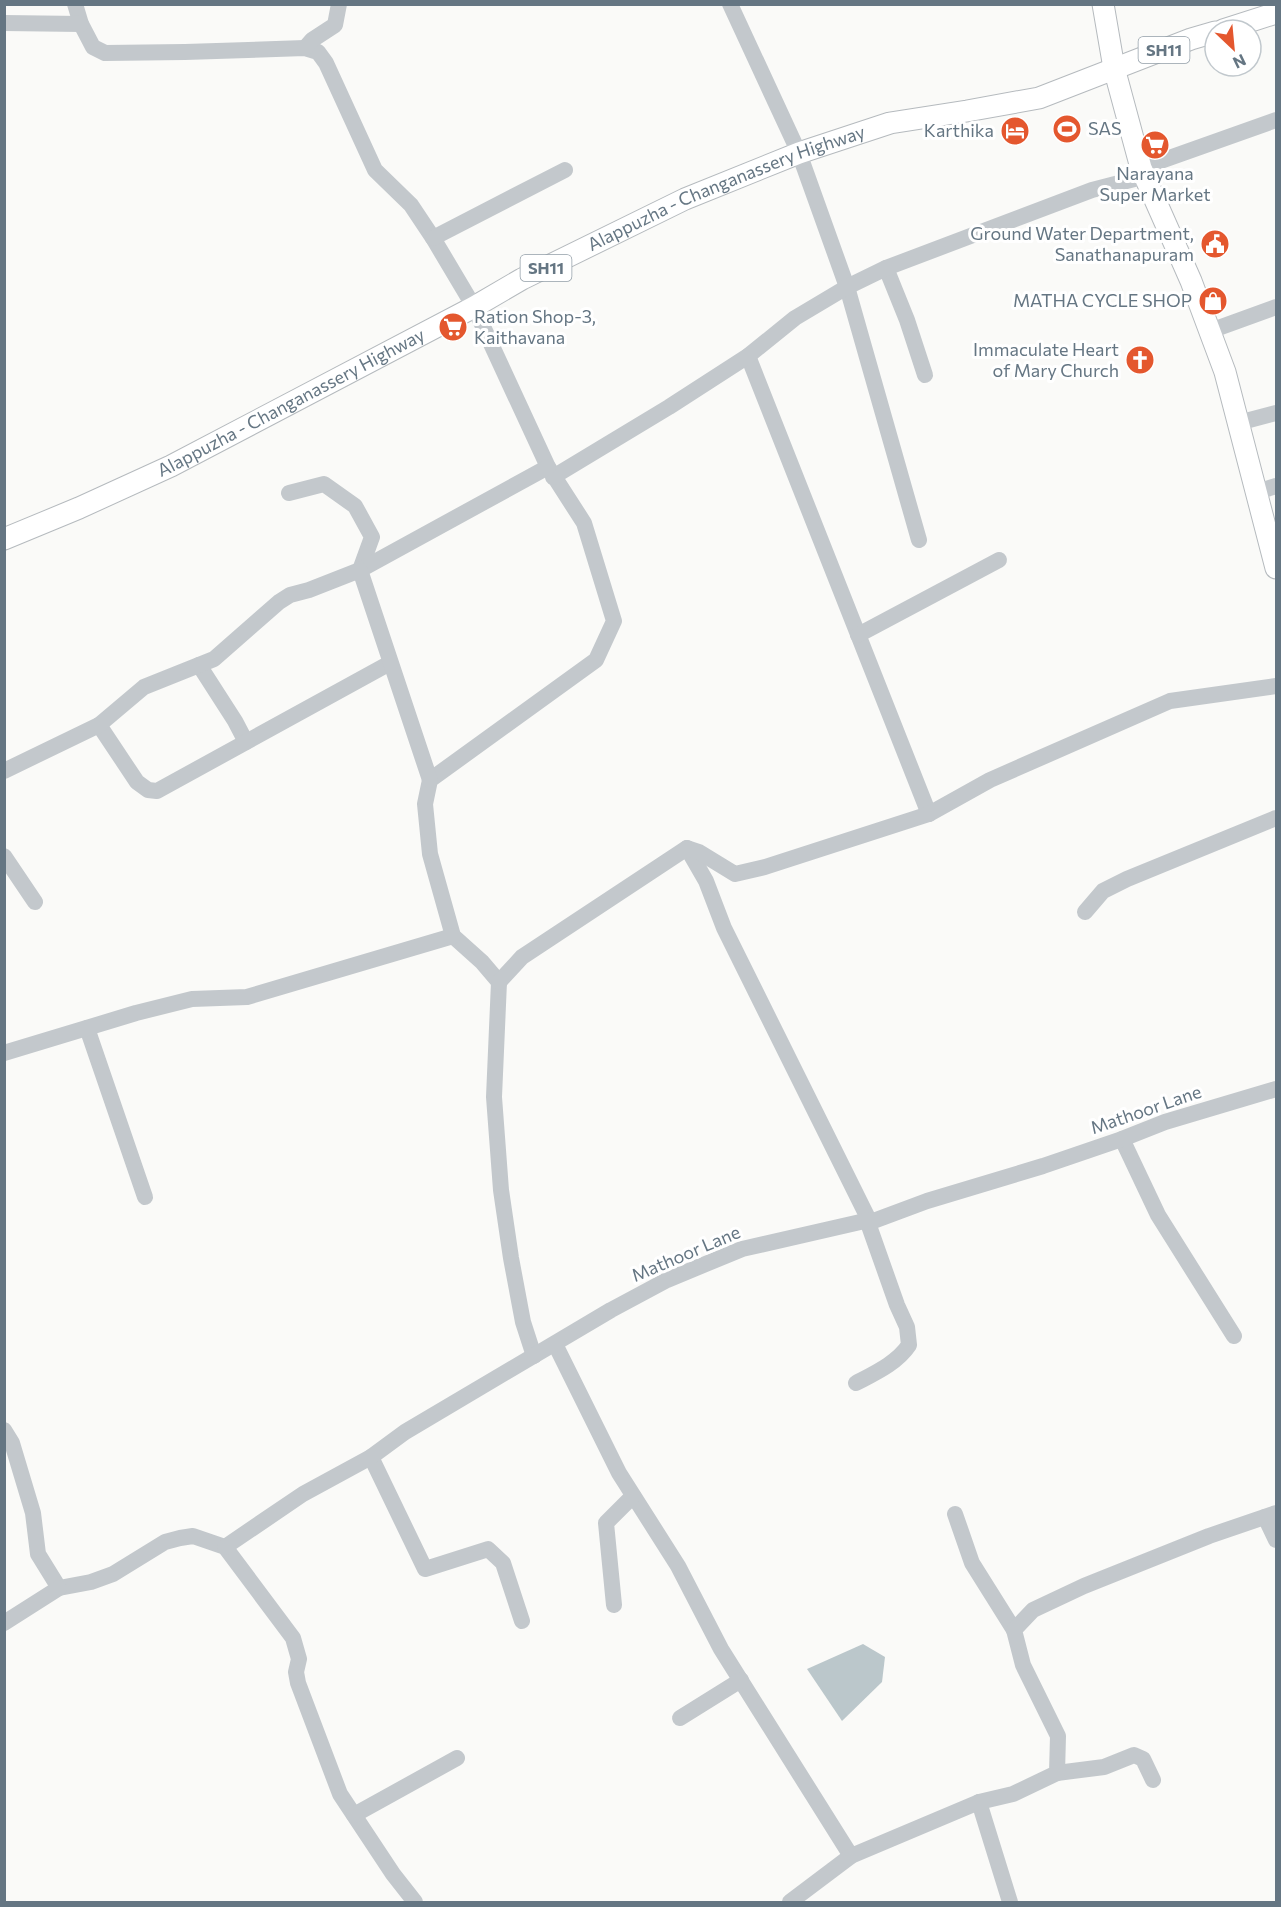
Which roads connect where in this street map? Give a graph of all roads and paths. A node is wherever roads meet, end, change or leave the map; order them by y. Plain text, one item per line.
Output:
1 (75, 4) edge
2 (339, 4) edge
3 (730, 4) edge
4 (1102, 4) edge
5 (1276, 13) edge
6 (1260, 18) edge
7 (4, 23) edge
8 (81, 24) junction
9 (1203, 36) edge
10 (305, 48) junction
11 (1114, 68) junction
12 (1276, 120) edge
13 (800, 153) junction
14 (566, 170) dead end
15 (1143, 172) junction
16 (433, 238) junction
17 (886, 268) junction
18 (847, 287) junction
19 (474, 307) junction
20 (1276, 307) edge
21 (1210, 331) junction
22 (748, 356) junction
23 (925, 375) dead end
24 (1276, 413) edge
25 (1238, 423) junction
26 (550, 472) junction
27 (1267, 489) edge
28 (289, 493) dead end
29 (4, 539) edge
30 (919, 540) dead end
31 (999, 560) dead end
32 (1276, 568) edge
33 (360, 570) junction
34 (858, 635) junction
35 (390, 663) junction
36 (199, 664) junction
37 (1276, 686) edge
38 (99, 725) junction
39 (246, 742) junction
40 (4, 771) edge
41 (430, 780) junction
42 (929, 814) junction
43 (1276, 818) edge
44 (687, 848) junction
45 (4, 856) edge
46 (35, 902) dead end
47 (1085, 912) dead end
48 (453, 936) junction
49 (499, 982) junction
50 (87, 1028) junction
51 (4, 1053) edge
52 (1276, 1089) edge
53 (1122, 1139) junction
54 (144, 1197) dead end
55 (868, 1221) junction
56 (1234, 1336) dead end
57 (555, 1344) junction
58 (534, 1356) junction
59 (856, 1383) dead end
60 (5, 1432) edge
61 (371, 1457) junction
62 (633, 1496) junction
63 (956, 1514) dead end
64 (1271, 1515) edge
65 (1276, 1540) edge
66 (225, 1547) junction
67 (58, 1588) junction
68 (614, 1605) dead end
69 (522, 1621) dead end
70 (4, 1623) edge
71 (1014, 1630) junction
72 (741, 1680) junction
73 (680, 1718) dead end
74 (458, 1758) dead end
75 (1057, 1773) junction
76 (1153, 1780) dead end
77 (979, 1802) junction
78 (354, 1815) junction
79 (851, 1857) junction
80 (415, 1902) edge
81 (790, 1902) edge
82 (1010, 1902) edge

1 - 8 street
2 - 10 street
3 - 13 street
4 - 11 main road
5 - 6 main road
7 - 8 street
8 - 10 street
9 - 11 main road, Alappuzha - Changanassery Highway / SH11
10 - 16 street
11 - 13 main road, Alappuzha - Changanassery Highway / SH11
11 - 15 main road
12 - 15 street
13 - 18 street
13 - 19 main road, Alappuzha - Changanassery Highway / SH11
14 - 16 street
15 - 17 street
15 - 21 main road
16 - 19 street
17 - 18 street
17 - 23 street
18 - 22 street
18 - 30 street
19 - 26 street
19 - 29 main road, Alappuzha - Changanassery Highway / SH11
20 - 21 street
21 - 25 main road
22 - 26 street
22 - 34 street
24 - 25 street
25 - 27 main road
26 - 33 street
26 - 41 street
27 - 32 main road
28 - 33 street
31 - 34 street
33 - 35 street
33 - 36 street
34 - 42 street
35 - 39 street
35 - 41 street
36 - 38 street
36 - 39 street
37 - 42 street
38 - 39 street
38 - 40 street
41 - 48 street
42 - 44 street
43 - 47 street
44 - 49 street
44 - 55 street
45 - 46 street
48 - 49 street
48 - 50 street
49 - 58 street
50 - 51 street
50 - 54 street
52 - 53 street, Mathoor Lane
53 - 55 street, Mathoor Lane
53 - 56 street
55 - 57 street, Mathoor Lane
55 - 59 street
57 - 58 street, Mathoor Lane
57 - 62 street
58 - 61 street, Mathoor Lane
60 - 67 street
61 - 66 street, Mathoor Lane
61 - 69 street
62 - 68 street
62 - 72 street
63 - 71 street
64 - 65 street
64 - 71 street
66 - 67 street
66 - 78 street
67 - 70 street
71 - 75 street
72 - 73 street
72 - 79 street
74 - 78 street
75 - 76 street
75 - 77 street
77 - 79 street
77 - 82 street
78 - 80 street
79 - 81 street

